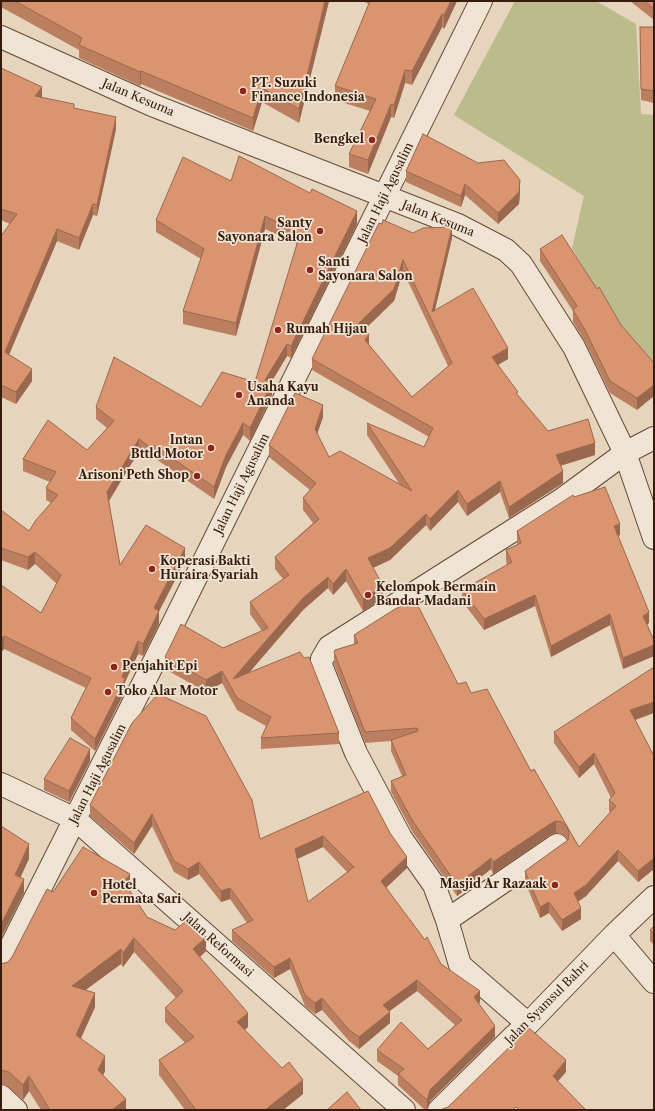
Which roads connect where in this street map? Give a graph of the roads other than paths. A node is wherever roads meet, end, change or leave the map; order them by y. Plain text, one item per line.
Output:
1 (481, 1) edge
2 (1, 37) edge
3 (384, 197) junction
4 (654, 438) edge
5 (625, 453) junction
6 (654, 538) edge
7 (1, 784) edge
8 (75, 819) junction
9 (557, 845) dead end
10 (654, 896) edge
11 (447, 920) junction
12 (614, 935) junction
13 (1, 966) edge
14 (654, 982) edge
15 (528, 1024) junction
16 (1, 1096) edge
17 (16, 1110) edge
18 (404, 1110) edge
19 (439, 1110) edge

1 - 3 street, Jalan Haji Agusalim
2 - 3 street, Jalan Kesuma
3 - 5 street, Jalan Kesuma
3 - 8 street, Jalan Haji Agusalim
4 - 5 street
5 - 6 street, Jalan Kesuma
5 - 11 street
7 - 8 street, Jalan Reformasi
8 - 13 street, Jalan Haji Agusalim
8 - 18 street, Jalan Reformasi
9 - 11 street
10 - 12 street, Jalan Syamsul Bahri
11 - 15 street
12 - 14 street
12 - 15 street, Jalan Syamsul Bahri
15 - 19 street, Jalan Syamsul Bahri
16 - 17 street

